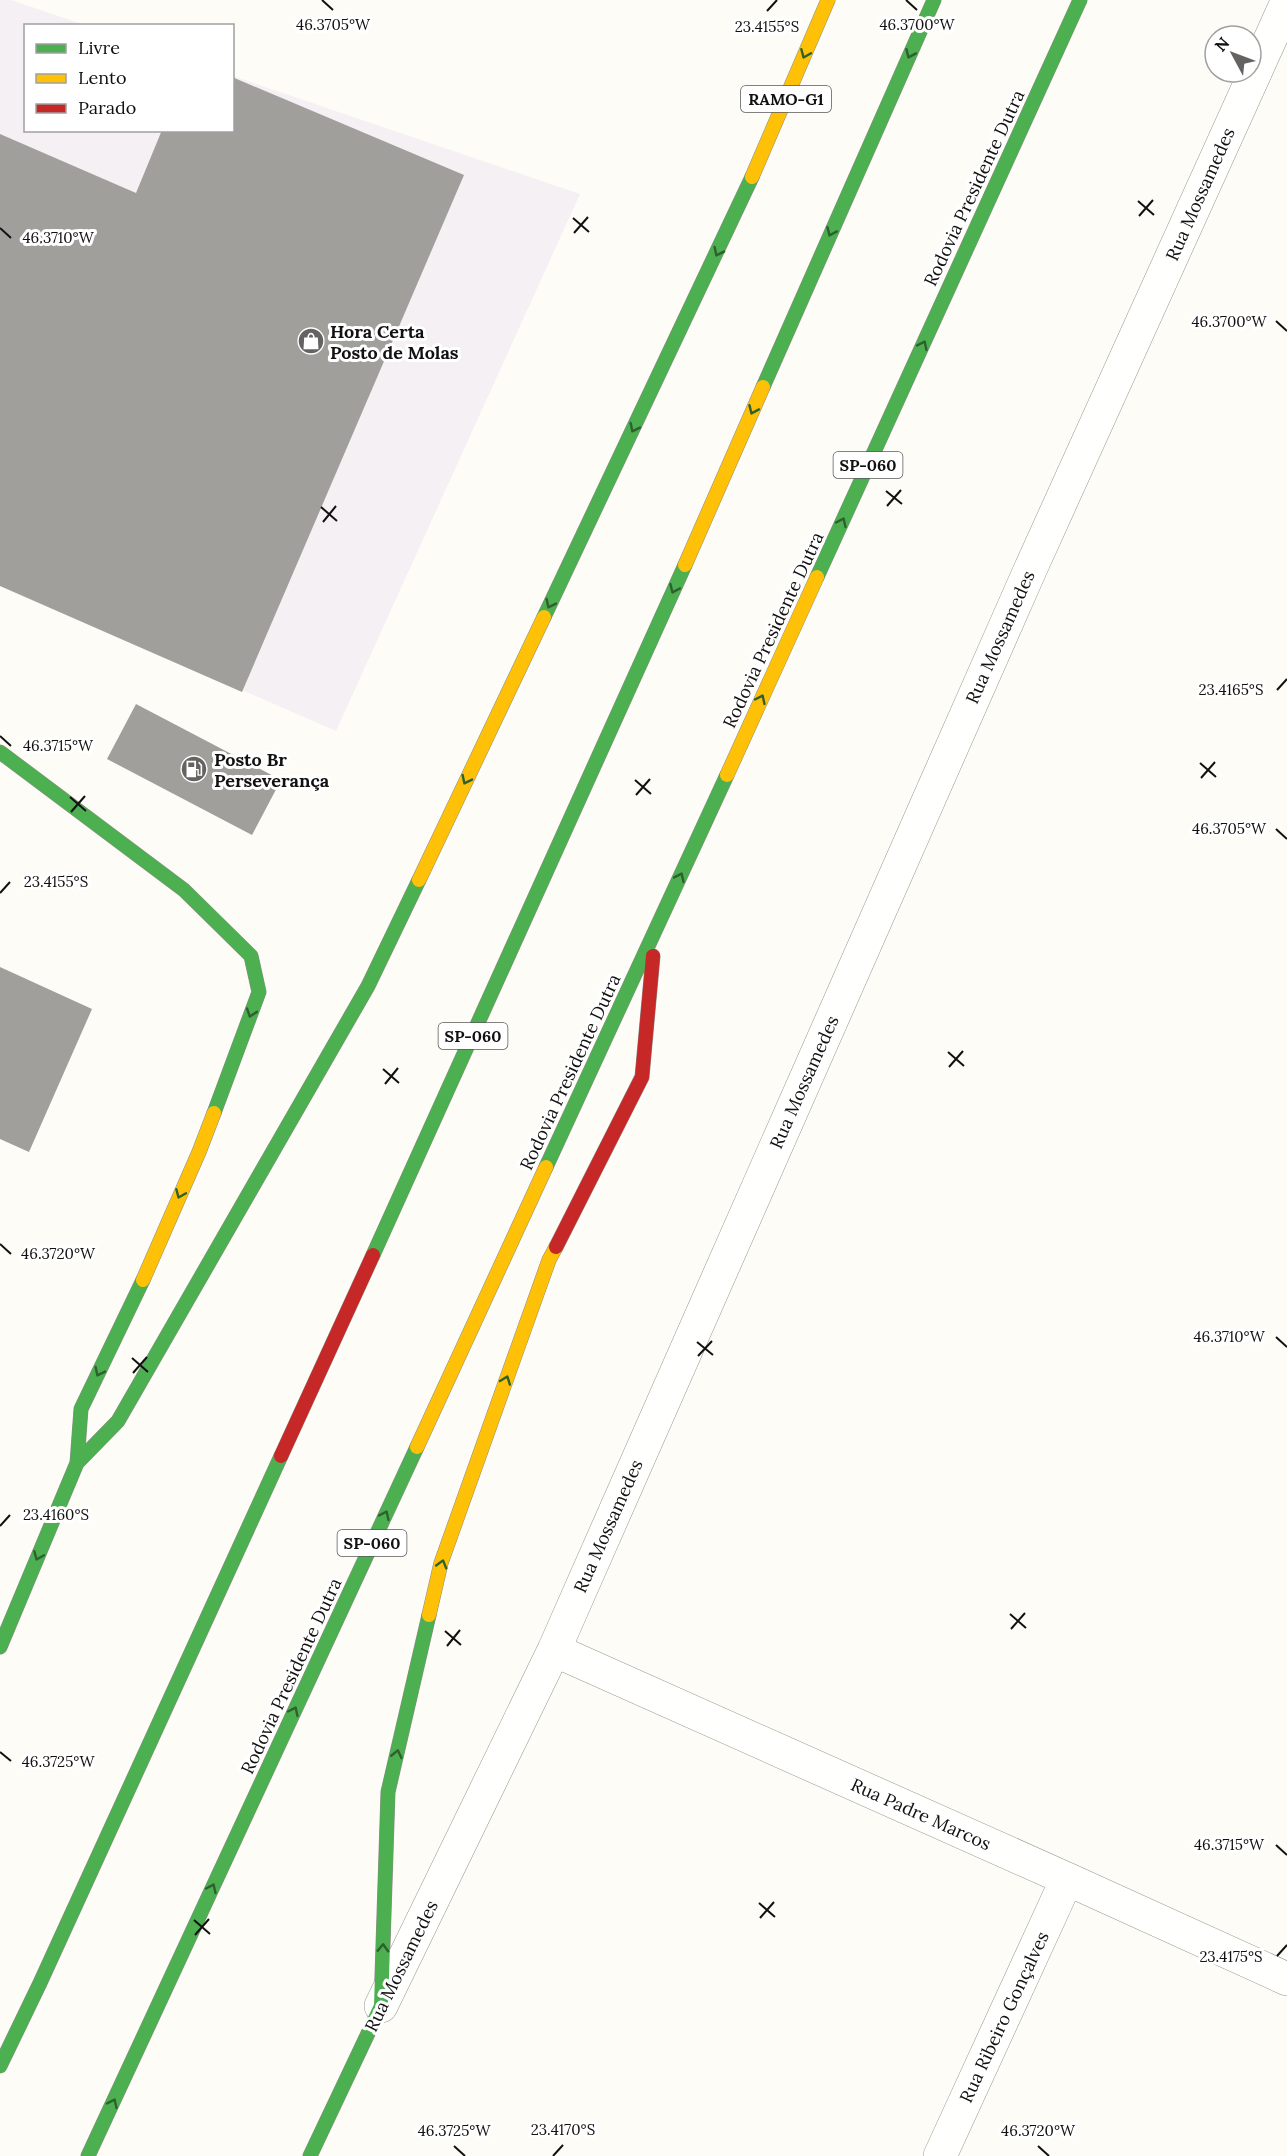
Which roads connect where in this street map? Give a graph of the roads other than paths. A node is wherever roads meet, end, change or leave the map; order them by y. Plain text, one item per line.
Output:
1 (828, 0) edge
2 (934, 0) edge
3 (1080, 0) edge
4 (1287, 2) edge
5 (0, 752) edge
6 (656, 930) junction
7 (77, 1463) junction
8 (0, 1647) edge
9 (554, 1650) junction
10 (1067, 1879) junction
11 (1287, 1979) edge
12 (381, 2006) junction
13 (0, 2066) edge
14 (88, 2156) edge
15 (310, 2156) edge
16 (940, 2156) edge

1 -> 7 main road, RAMO-G1
2 -> 13 main road, SP-060
6 -> 3 main road, Rodovia Presidente Dutra / SP-060
4 - 9 street, Rua Mossamedes
5 -> 7 main road
12 -> 6 main road
14 -> 6 main road, Rodovia Presidente Dutra / SP-060
7 -> 8 main road
9 - 10 street, Rua Padre Marcos
9 - 12 street, Rua Mossamedes
10 - 11 street, Rua Padre Marcos
10 - 16 street, Rua Ribeiro Gonçalves
12 - 15 main road, Rua Mossamedes

